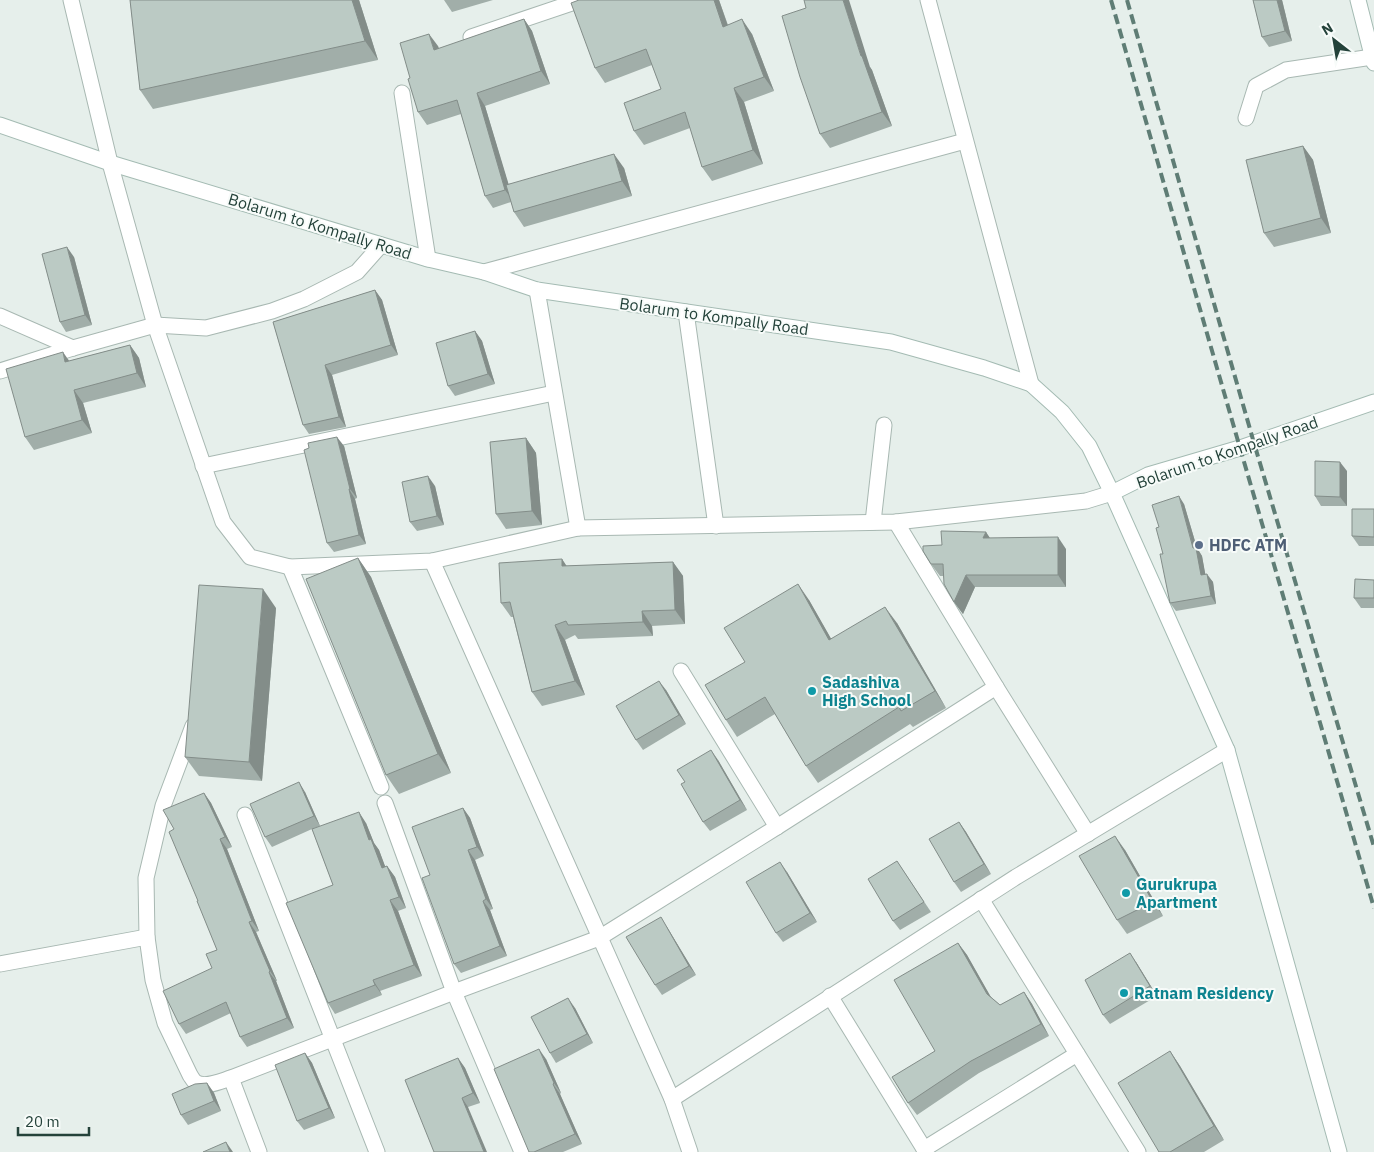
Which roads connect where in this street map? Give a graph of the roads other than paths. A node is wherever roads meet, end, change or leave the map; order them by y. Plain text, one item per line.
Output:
1 (71, 0) edge
2 (581, 0) edge
3 (928, 0) edge
4 (1358, 0) edge
5 (471, 37) edge
6 (1373, 60) edge
7 (402, 93) dead end
8 (1246, 118) dead end
9 (0, 125) edge
10 (966, 141) junction
11 (110, 163) junction
12 (381, 245) junction
13 (428, 259) junction
14 (484, 272) junction
15 (537, 290) junction
16 (686, 312) junction
17 (0, 316) edge
18 (155, 325) junction
19 (72, 348) junction
20 (0, 372) edge
21 (1032, 384) junction
22 (554, 392) junction
23 (1374, 402) edge
24 (884, 425) dead end
25 (203, 466) junction
26 (1112, 493) junction
27 (873, 522) junction
28 (896, 522) junction
29 (716, 526) junction
30 (578, 528) junction
31 (432, 561) junction
32 (290, 568) junction
33 (682, 670) dead end
34 (996, 687) junction
35 (193, 726) edge
36 (1226, 750) junction
37 (380, 787) edge
38 (385, 803) dead end
39 (245, 816) dead end
40 (777, 827) junction
41 (1088, 834) junction
42 (981, 899) junction
43 (147, 937) junction
44 (599, 938) junction
45 (0, 964) edge
46 (454, 992) junction
47 (830, 996) junction
48 (333, 1038) junction
49 (1077, 1054) junction
50 (231, 1078) junction
51 (672, 1099) junction
52 (925, 1150) edge
53 (259, 1152) edge
54 (377, 1152) edge
55 (522, 1152) edge
56 (690, 1152) edge
57 (1138, 1152) edge
58 (1339, 1152) edge

1 - 11 street
2 - 5 street
3 - 10 street
4 - 6 street
6 - 8 street
7 - 13 street
9 - 11 street, Bolarum to Kompally Road
10 - 14 street
10 - 21 street
11 - 12 street, Bolarum to Kompally Road
11 - 18 street
12 - 13 street, Bolarum to Kompally Road
12 - 18 street
13 - 14 street, Bolarum to Kompally Road
14 - 15 street, Bolarum to Kompally Road
15 - 16 street, Bolarum to Kompally Road
15 - 22 street
16 - 21 street, Bolarum to Kompally Road
16 - 29 street
17 - 19 street
18 - 19 street
18 - 25 street
19 - 20 street
21 - 26 street, Bolarum to Kompally Road
22 - 25 street
22 - 30 street
23 - 26 street, Bolarum to Kompally Road
24 - 27 street
25 - 32 street
26 - 28 street
26 - 36 street
27 - 28 street
27 - 29 street
28 - 34 street
29 - 30 street
30 - 31 street
31 - 32 street
31 - 44 street
32 - 37 street
33 - 40 street
34 - 40 street
34 - 41 street
35 - 43 street
36 - 41 street
36 - 58 street
38 - 46 street
39 - 48 street
40 - 44 street
41 - 42 street
42 - 47 street
42 - 49 street
43 - 45 street
43 - 50 street
44 - 46 street
44 - 51 street
46 - 48 street
46 - 55 street
47 - 51 street
47 - 52 street
48 - 50 street
48 - 54 street
49 - 52 street
49 - 57 street
50 - 53 street
51 - 56 street

